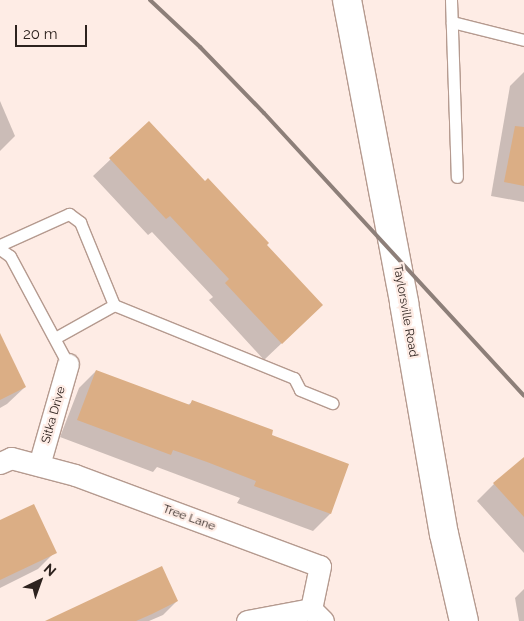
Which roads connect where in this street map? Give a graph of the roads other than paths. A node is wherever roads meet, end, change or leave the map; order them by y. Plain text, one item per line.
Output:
1 (347, 0) edge
2 (452, 0) edge
3 (452, 22) junction
4 (524, 40) edge
5 (457, 177) dead end
6 (0, 245) edge
7 (0, 249) edge
8 (114, 305) junction
9 (55, 338) junction
10 (68, 364) joint
11 (333, 403) dead end
12 (0, 463) edge
13 (39, 465) junction
14 (317, 615) edge
15 (248, 621) edge
16 (464, 621) edge

1 - 16 main road, Taylorsville Road
2 - 3 lane
3 - 4 lane
3 - 5 lane
6 - 8 lane
7 - 9 lane
8 - 9 lane
8 - 11 lane
9 - 10 lane
10 - 13 street, Sitka Drive
12 - 13 street, Tree Lane
13 - 14 street, Tree Lane
14 - 15 street

